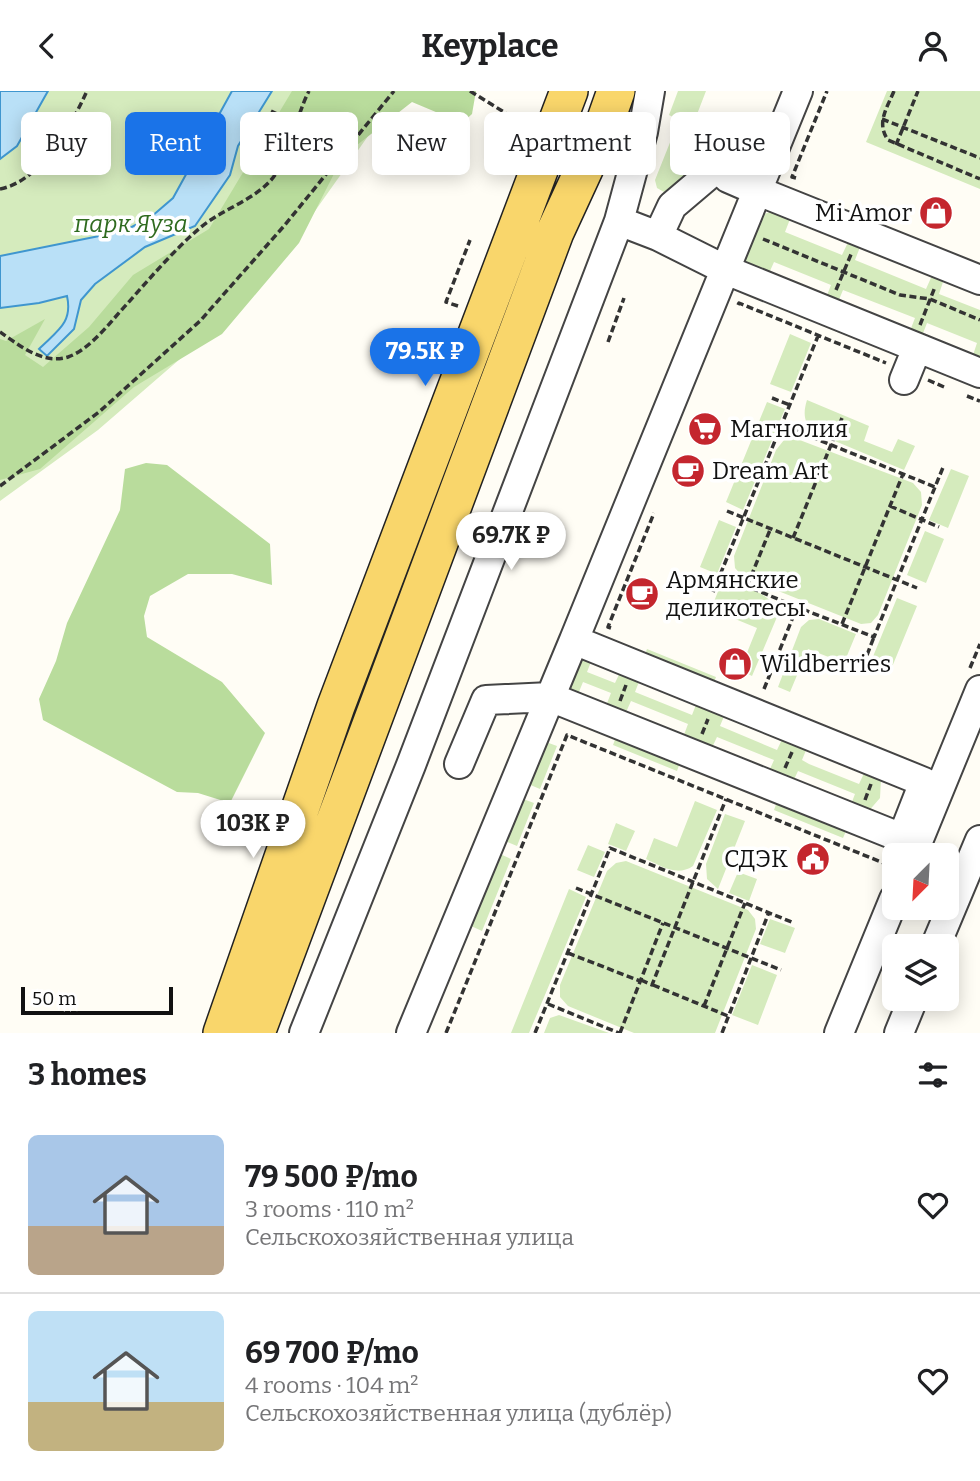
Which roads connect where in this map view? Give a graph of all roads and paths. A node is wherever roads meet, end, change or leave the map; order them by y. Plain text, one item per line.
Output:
1 (87, 91) edge
2 (309, 91) edge
3 (394, 91) edge
4 (470, 91) edge
5 (569, 91) edge
6 (616, 91) edge
7 (650, 91) edge
8 (798, 91) edge
9 (827, 91) edge
10 (894, 91) edge
11 (918, 91) edge
12 (300, 112) edge
13 (505, 112) edge
14 (882, 119) junction
15 (903, 127) junction
16 (896, 145) junction
17 (980, 158) edge
18 (274, 175) edge
19 (980, 179) edge
20 (805, 182) dead end
21 (0, 189) edge
22 (758, 191) junction
23 (619, 221) junction
24 (742, 230) junction
25 (860, 232) junction
26 (659, 236) junction
27 (470, 240) dead end
28 (944, 265) junction
29 (726, 270) junction
30 (844, 272) junction
31 (980, 280) edge
32 (624, 298) dead end
33 (930, 299) junction
34 (463, 308) dead end
35 (733, 316) dead end
36 (980, 320) edge
37 (823, 324) junction
38 (0, 332) edge
39 (608, 342) dead end
40 (910, 361) junction
41 (972, 384) edge
42 (953, 390) dead end
43 (772, 398) dead end
44 (980, 401) edge
45 (790, 405) junction
46 (842, 418) dead end
47 (782, 425) junction
48 (830, 445) junction
49 (944, 465) dead end
50 (903, 474) junction
51 (0, 486) edge
52 (935, 487) junction
53 (890, 506) junction
54 (655, 510) dead end
55 (727, 512) dead end
56 (744, 518) junction
57 (922, 520) junction
58 (939, 527) dead end
59 (770, 529) junction
60 (793, 538) junction
61 (865, 567) junction
62 (720, 575) junction
63 (897, 580) junction
64 (747, 586) junction
65 (917, 588) dead end
66 (713, 592) dead end
67 (797, 607) junction
68 (842, 624) junction
69 (620, 631) dead end
70 (874, 637) junction
71 (574, 640) junction
72 (980, 644) edge
73 (867, 655) dead end
74 (634, 665) junction
75 (975, 680) edge
76 (764, 689) dead end
77 (550, 697) junction
78 (717, 698) junction
79 (612, 722) junction
80 (800, 731) junction
81 (601, 749) junction
82 (694, 755) junction
83 (459, 764) dead end
84 (880, 764) junction
85 (683, 782) junction
86 (777, 788) junction
87 (726, 799) junction
88 (766, 815) junction
89 (856, 819) junction
90 (980, 840) edge
91 (909, 843) edge
92 (844, 848) junction
93 (882, 857) edge
94 (693, 882) junction
95 (576, 888) dead end
96 (592, 894) junction
97 (745, 903) junction
98 (769, 912) junction
99 (885, 921) edge
100 (663, 923) junction
101 (794, 923) dead end
102 (675, 927) junction
103 (940, 934) edge
104 (726, 948) junction
105 (568, 953) junction
106 (751, 958) junction
107 (781, 970) dead end
108 (640, 981) junction
109 (652, 985) junction
110 (548, 1004) junction
111 (704, 1006) junction
112 (908, 1011) edge
113 (728, 1016) junction
114 (222, 1033) edge
115 (256, 1033) edge
116 (304, 1033) edge
117 (411, 1033) edge
118 (446, 1033) edge
119 (535, 1033) edge
120 (620, 1033) edge
121 (722, 1033) edge
122 (839, 1033) edge
123 (899, 1033) edge

1 - 21 path
2 - 12 path
3 - 51 path
4 - 13 path
5 - 114 main road
6 - 115 main road
7 - 23 street
8 - 22 street
9 - 20 path
10 - 14 path
11 - 15 path
14 - 15 path
14 - 16 path
15 - 16 path
15 - 17 path
16 - 19 path
18 - 38 path
22 - 24 street
22 - 25 street
22 - 26 street
23 - 26 street
23 - 116 street
24 - 29 street
24 - 30 path
25 - 28 street
25 - 30 path
26 - 29 street
27 - 34 path
28 - 31 street
28 - 33 path
29 - 37 street
29 - 71 street
30 - 33 path
30 - 37 path
32 - 39 path
33 - 36 path
33 - 40 path
35 - 37 path
37 - 40 street
37 - 40 path
37 - 45 path
40 - 41 street
40 - 42 path
41 - 44 path
43 - 45 path
45 - 47 path
46 - 48 path
47 - 48 path
47 - 56 path
48 - 50 path
48 - 60 path
49 - 52 path
50 - 52 path
50 - 53 path
52 - 57 path
53 - 57 path
53 - 61 path
54 - 69 path
55 - 56 path
56 - 59 path
56 - 62 path
57 - 58 path
57 - 63 path
59 - 60 path
59 - 64 path
60 - 61 path
61 - 63 path
61 - 68 path
62 - 64 path
62 - 66 path
63 - 65 path
63 - 70 path
64 - 67 path
67 - 68 path
67 - 76 path
68 - 70 path
70 - 73 path
71 - 74 street
71 - 77 street
72 - 75 path
74 - 78 street
74 - 79 path
75 - 91 street
77 - 79 street
77 - 83 street
77 - 117 street
78 - 80 street
78 - 82 path
79 - 81 path
79 - 82 street
80 - 84 street
80 - 86 path
81 - 85 path
81 - 118 path
82 - 85 path
82 - 86 street
84 - 89 path
84 - 89 street
85 - 87 path
86 - 88 path
86 - 89 street
87 - 88 path
87 - 94 path
88 - 92 path
89 - 92 path
90 - 103 street
92 - 93 path
94 - 96 path
94 - 97 path
94 - 102 path
95 - 96 path
96 - 100 path
96 - 105 path
97 - 98 path
97 - 104 path
98 - 101 path
98 - 106 path
99 - 122 street
100 - 102 path
100 - 108 path
102 - 104 path
102 - 109 path
104 - 106 path
104 - 111 path
105 - 108 path
105 - 110 path
106 - 107 path
106 - 113 path
108 - 109 path
108 - 120 path
109 - 111 path
110 - 119 path
110 - 120 path
111 - 113 path
112 - 123 street
113 - 121 path

